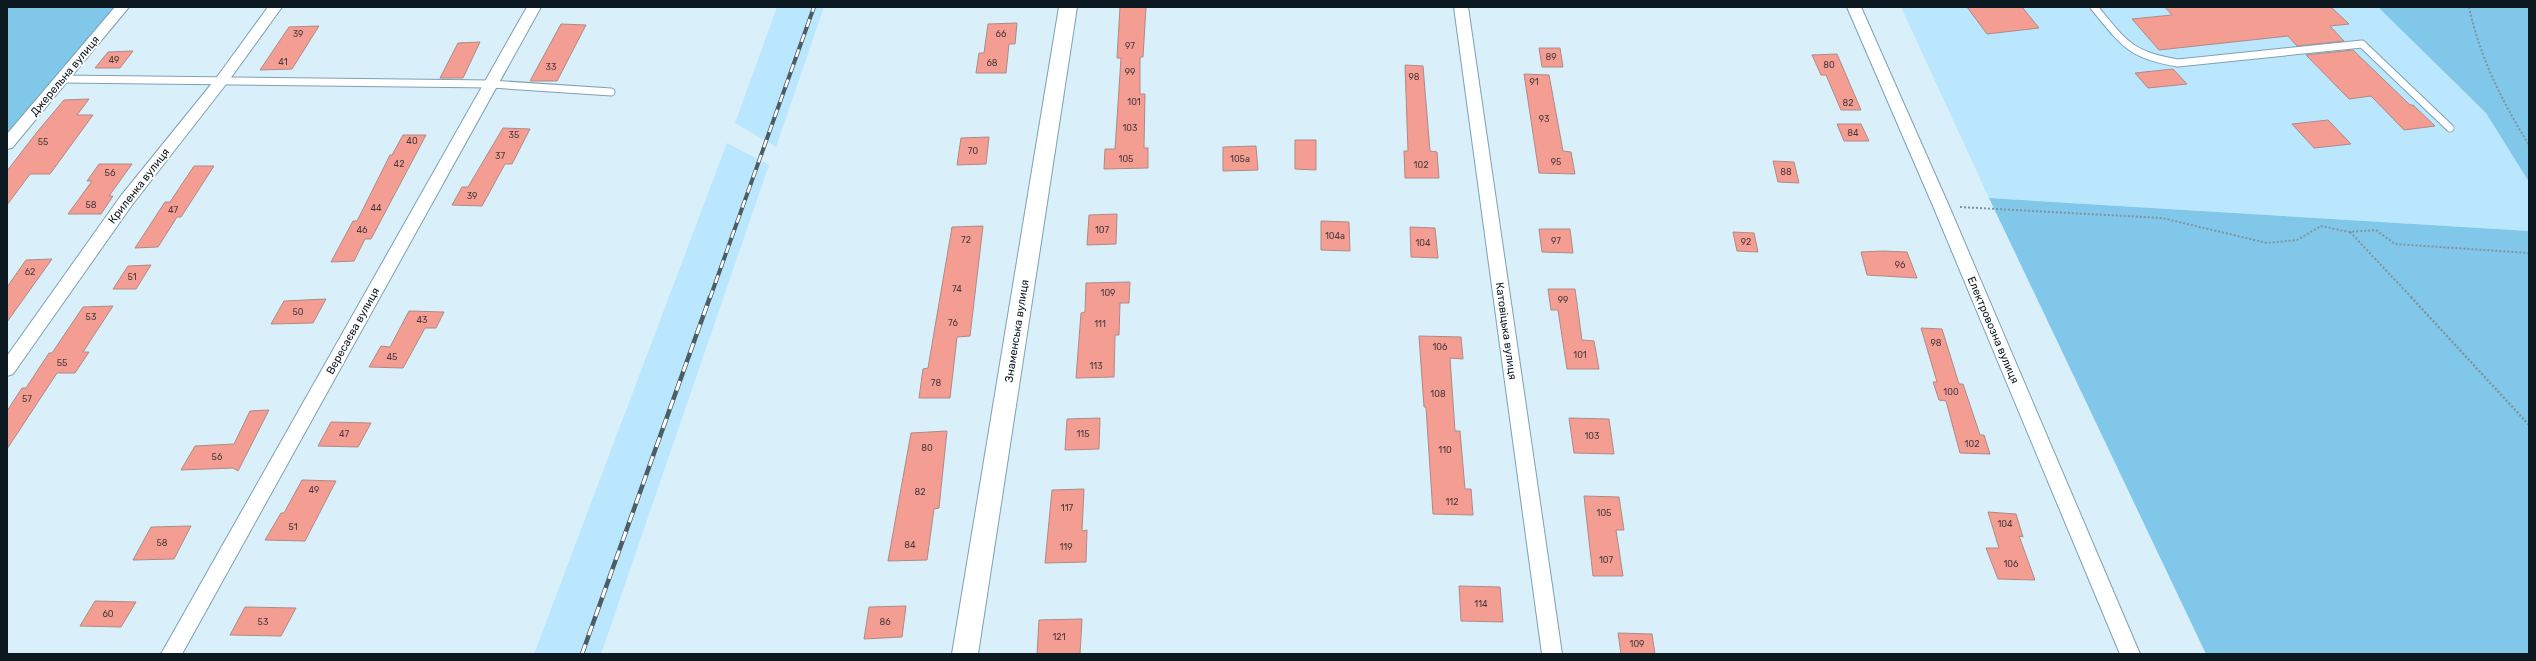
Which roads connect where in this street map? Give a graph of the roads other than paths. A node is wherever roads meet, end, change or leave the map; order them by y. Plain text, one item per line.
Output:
1 (122, 7) edge
2 (275, 7) edge
3 (534, 7) edge
4 (1068, 7) edge
5 (1461, 7) edge
6 (1854, 7) edge
7 (2094, 7) edge
8 (62, 79) junction
9 (222, 80) junction
10 (491, 84) junction
11 (611, 92) dead end
12 (2450, 128) dead end
13 (7, 144) edge
14 (7, 369) edge
15 (171, 654) edge
16 (965, 654) edge
17 (1552, 654) edge
18 (2130, 654) edge

1 - 8 street, Джерельна вулиця
2 - 9 street, Криленка вулиця
3 - 10 street, Вересаєва вулиця
4 - 16 main road, Знаменська вулиця
5 - 17 street, Катовіцька вулиця
6 - 18 street, Електровозна вулиця
7 - 12 lane
8 - 9 lane
8 - 13 street, Джерельна вулиця
9 - 10 lane
9 - 14 street, Криленка вулиця
10 - 11 lane
10 - 15 street, Вересаєва вулиця

